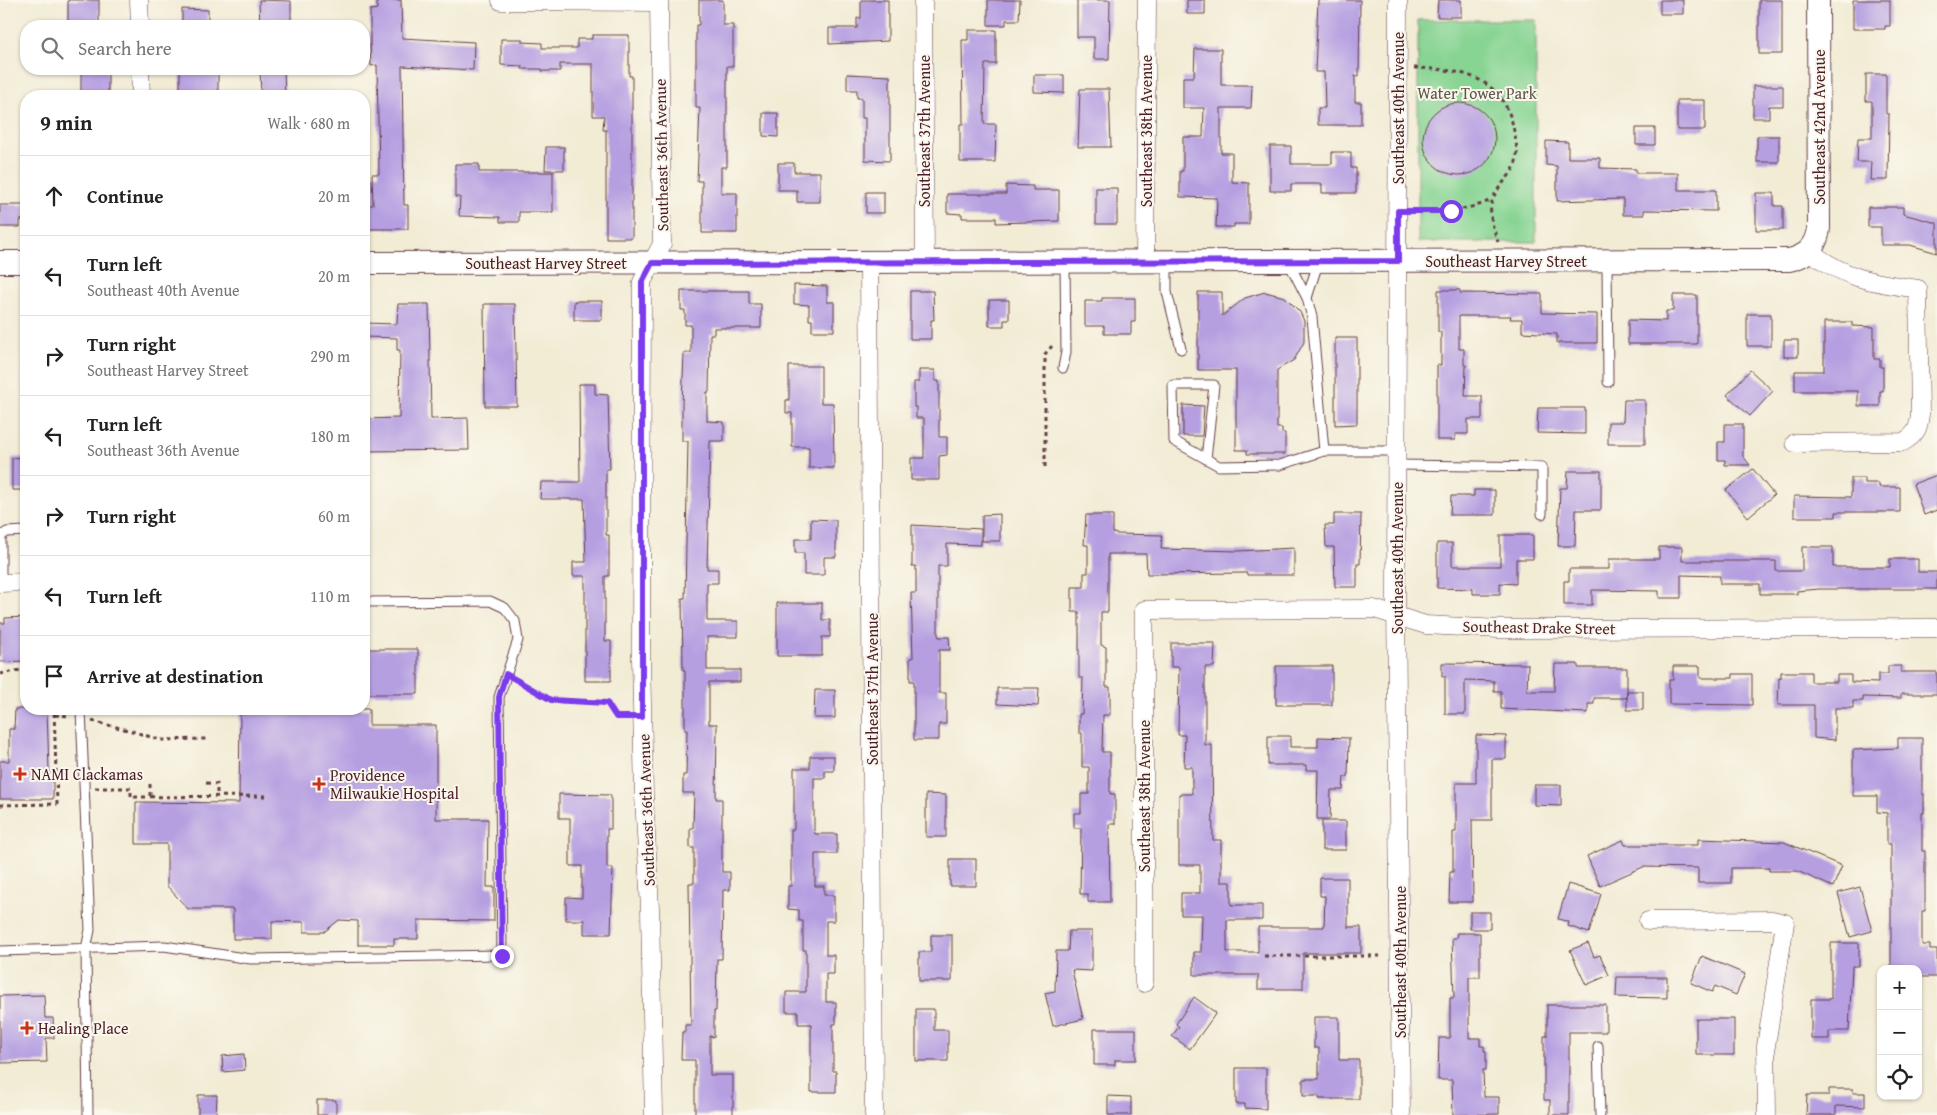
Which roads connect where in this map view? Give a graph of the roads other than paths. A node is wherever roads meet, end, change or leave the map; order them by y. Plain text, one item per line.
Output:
1 (139, 0) edge
2 (923, 0) edge
3 (1147, 0) edge
4 (1398, 0) edge
5 (1818, 0) edge
6 (501, 1) edge
7 (659, 1) edge
8 (140, 20) edge
9 (140, 75) edge
10 (141, 90) edge
11 (1809, 251) junction
12 (1398, 261) junction
13 (1607, 261) junction
14 (0, 262) edge
15 (20, 262) edge
16 (370, 263) edge
17 (652, 263) junction
18 (869, 263) junction
19 (925, 263) junction
20 (1065, 263) junction
21 (1156, 263) junction
22 (1289, 263) junction
23 (1318, 263) junction
24 (1307, 298) junction
25 (1181, 349) dead end
26 (1063, 368) dead end
27 (1608, 382) dead end
28 (1795, 443) dead end
29 (1324, 451) junction
30 (1397, 458) junction
31 (1206, 459) junction
32 (1542, 514) dead end
33 (20, 531) edge
34 (20, 582) edge
35 (1, 583) edge
36 (370, 602) edge
37 (1144, 610) joint
38 (1397, 616) junction
39 (1937, 628) edge
40 (81, 715) edge
41 (1648, 921) dead end
42 (86, 949) junction
43 (0, 951) edge
44 (1144, 983) dead end
45 (1598, 1046) dead end
46 (88, 1115) edge
47 (654, 1115) edge
48 (874, 1115) edge
49 (1401, 1115) edge
50 (1600, 1115) edge
51 (1767, 1115) edge

1 - 8 street
2 - 19 street, Southeast 37th Avenue
3 - 21 street, Southeast 38th Avenue
4 - 12 street, Southeast 40th Avenue
5 - 11 street, Southeast 42nd Avenue
6 - 7 street
7 - 17 street, Southeast 36th Avenue
9 - 10 street
11 - 13 street, Southeast Harvey Street
11 - 28 street
12 - 13 street, Southeast Harvey Street
12 - 23 street, Southeast Harvey Street
12 - 30 street, Southeast 40th Avenue
13 - 27 lane
14 - 15 street
16 - 17 street, Southeast Harvey Street
17 - 18 street, Southeast Harvey Street
17 - 47 street, Southeast 36th Avenue
18 - 19 street, Southeast Harvey Street
18 - 48 street, Southeast 37th Avenue
19 - 20 street, Southeast Harvey Street
20 - 21 street, Southeast Harvey Street
20 - 26 lane
21 - 22 street, Southeast Harvey Street
21 - 25 lane
22 - 23 street, Southeast Harvey Street
22 - 24 lane
23 - 24 lane
24 - 29 lane
29 - 30 lane
29 - 31 lane
30 - 32 lane
30 - 38 street, Southeast 40th Avenue
31 - 31 lane
33 - 35 lane
34 - 35 street
36 - 42 lane
37 - 38 street, Southeast Drake Street
37 - 44 street, Southeast 38th Avenue
38 - 39 street, Southeast Drake Street
38 - 49 street, Southeast 40th Avenue
40 - 42 lane
41 - 51 street
42 - 43 lane
42 - 46 lane
45 - 50 lane

